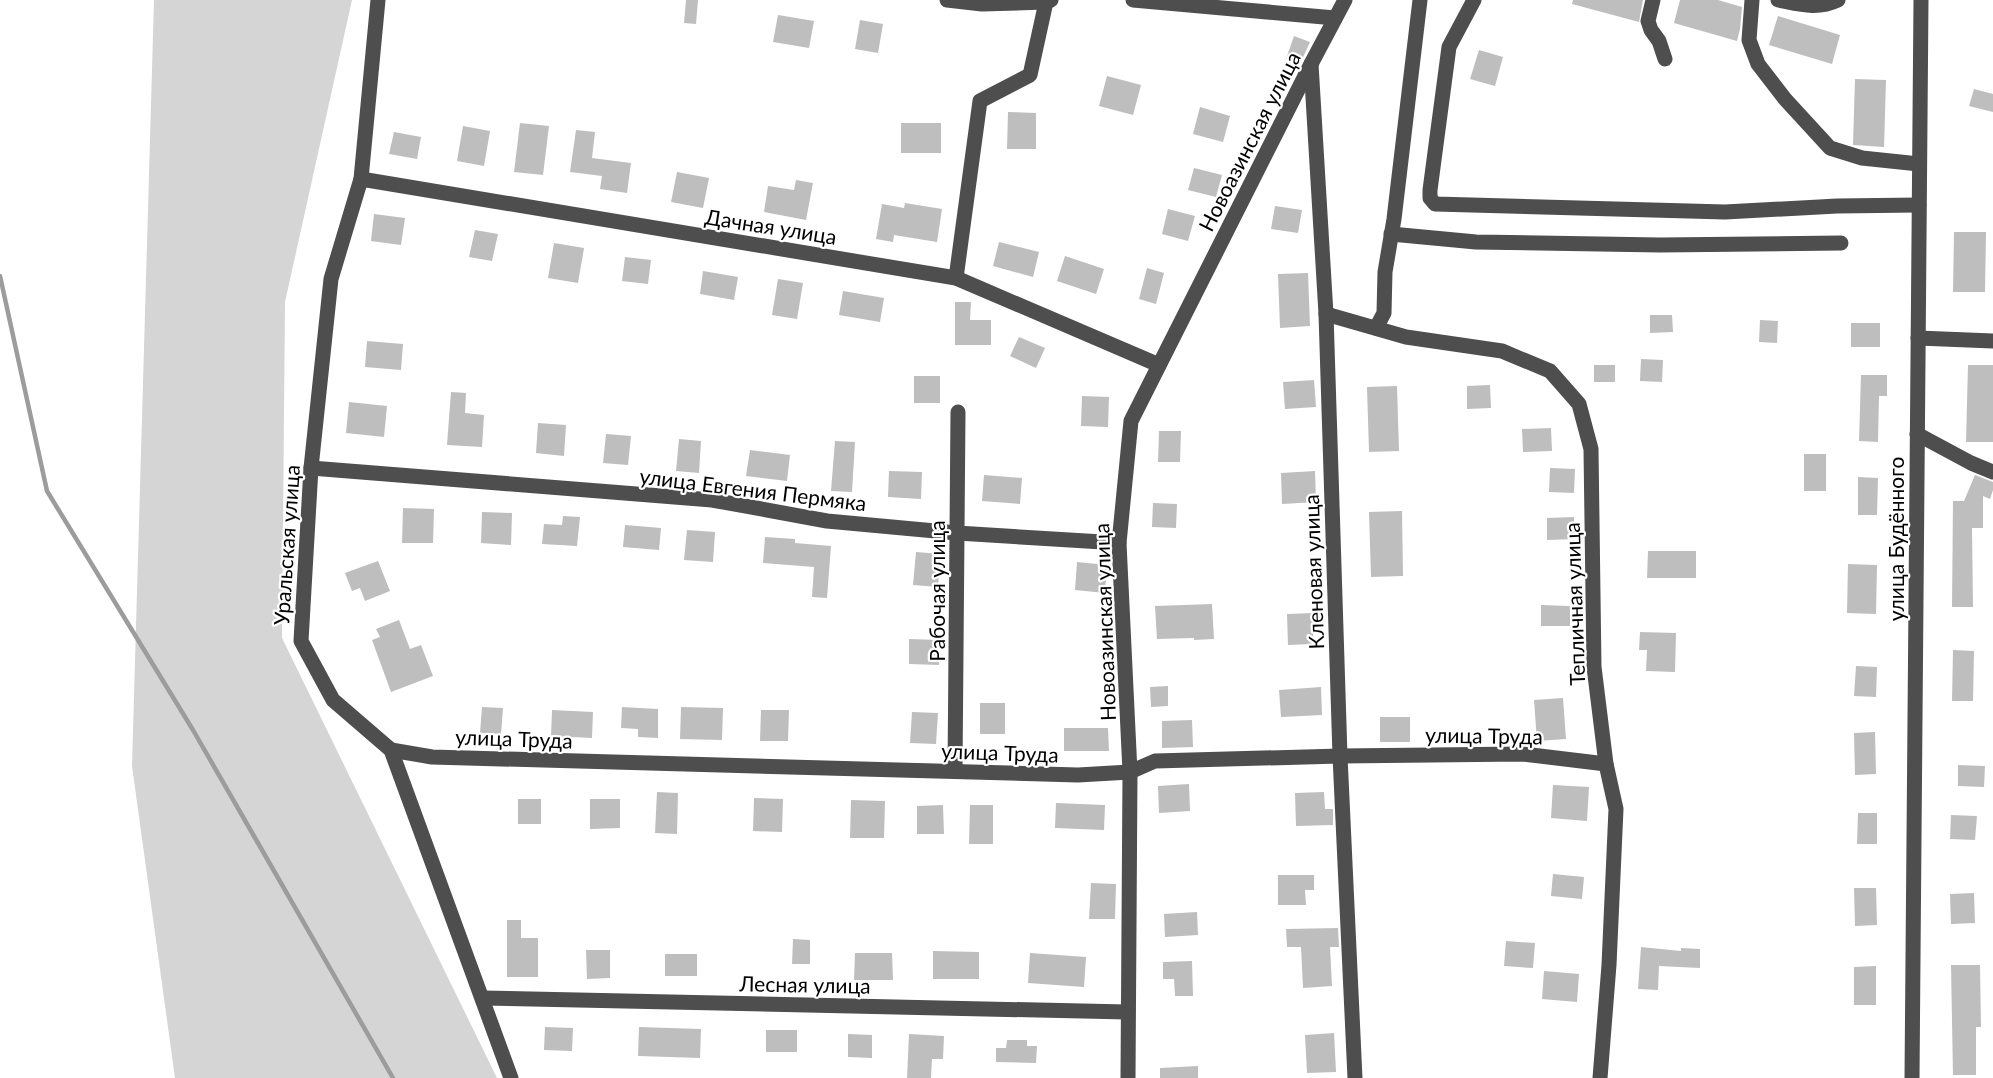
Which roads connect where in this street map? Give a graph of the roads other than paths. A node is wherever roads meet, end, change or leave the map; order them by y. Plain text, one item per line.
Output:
1 (378, 0) edge
2 (947, 0) edge
3 (1133, 0) edge
4 (1345, 0) edge
5 (1420, 0) edge
6 (1474, 0) edge
7 (1653, 0) edge
8 (1752, 0) edge
9 (1778, 0) edge
10 (1838, 0) edge
11 (1921, 0) edge
12 (1048, 1) edge
13 (1335, 18) junction
14 (1665, 59) dead end
15 (1311, 64) junction
16 (1919, 164) junction
17 (361, 179) junction
18 (1919, 205) junction
19 (1391, 234) junction
20 (1841, 243) dead end
21 (956, 278) junction
22 (1326, 314) junction
23 (1376, 328) junction
24 (1918, 338) junction
25 (1993, 341) edge
26 (1158, 365) junction
27 (958, 412) dead end
28 (1917, 434) junction
29 (311, 468) junction
30 (1993, 472) edge
31 (957, 533) junction
32 (1119, 543) junction
33 (391, 750) junction
34 (1340, 756) junction
35 (1606, 764) junction
36 (955, 771) junction
37 (1130, 772) junction
38 (482, 998) junction
39 (1128, 1012) junction
40 (511, 1078) edge
41 (1128, 1078) edge
42 (1355, 1078) edge
43 (1599, 1078) edge
44 (1912, 1078) edge

1 - 17 street, Уральская улица
2 - 12 street
3 - 13 street
4 - 13 street, Новоазинская улица
5 - 19 street
6 - 18 street
7 - 14 street
8 - 16 street
9 - 10 street
11 - 16 street, улица Будённого
12 - 21 street
13 - 15 street, Новоазинская улица
15 - 22 street, Кленовая улица
15 - 26 street, Новоазинская улица
16 - 18 street, улица Будённого
17 - 21 street, Дачная улица
17 - 29 street, Уральская улица
18 - 24 street, улица Будённого
19 - 20 street
19 - 23 street
21 - 26 street, Дачная улица
22 - 23 street, Тепличная улица
22 - 34 street, Кленовая улица
23 - 35 street, Тепличная улица
24 - 25 street
24 - 28 street, улица Будённого
26 - 32 street, Новоазинская улица
27 - 31 street, Рабочая улица
28 - 30 street
28 - 44 street, улица Будённого
29 - 31 street, улица Евгения Пермяка
29 - 33 street, Уральская улица
31 - 32 street, улица Евгения Пермяка
31 - 36 street, Рабочая улица
32 - 37 street, Новоазинская улица
33 - 36 street, улица Труда
33 - 38 street, Уральская улица
34 - 35 street, улица Труда
34 - 37 street, улица Труда
34 - 42 street, Кленовая улица
35 - 43 street, Тепличная улица
36 - 37 street, улица Труда
37 - 39 street, Новоазинская улица
38 - 39 street, Лесная улица
38 - 40 street, Уральская улица
39 - 41 street, Новоазинская улица

